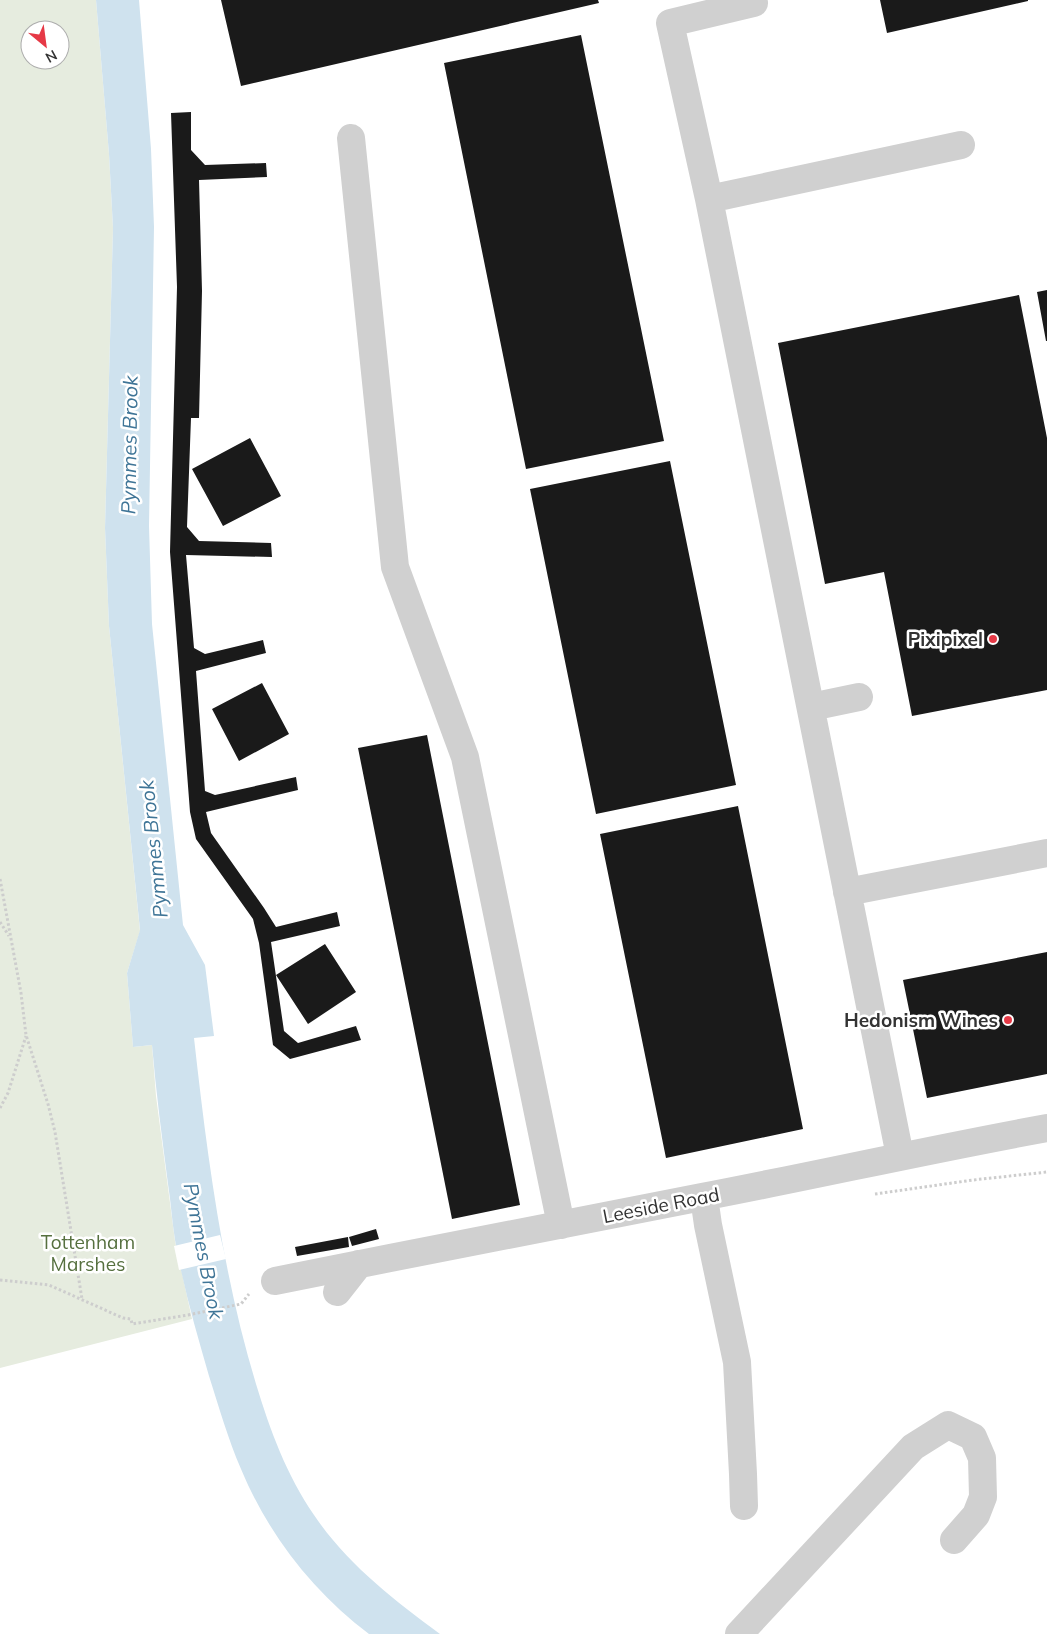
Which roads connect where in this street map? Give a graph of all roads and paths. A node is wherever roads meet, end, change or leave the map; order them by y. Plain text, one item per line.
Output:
1 (754, 4) dead end
2 (351, 138) dead end
3 (961, 145) dead end
4 (709, 199) junction
5 (860, 697) dead end
6 (810, 707) junction
7 (1047, 853) edge
8 (0, 879) edge
9 (847, 892) junction
10 (0, 922) edge
11 (10, 938) junction
12 (26, 1035) junction
13 (0, 1108) edge
14 (1047, 1128) edge
15 (900, 1156) junction
16 (1047, 1172) edge
17 (1034, 1174) dead end
18 (704, 1197) junction
19 (561, 1225) junction
20 (359, 1264) junction
21 (0, 1280) edge
22 (274, 1281) dead end
23 (338, 1292) dead end
24 (82, 1299) junction
25 (241, 1304) dead end
26 (744, 1506) dead end
27 (954, 1540) dead end
28 (739, 1634) edge

1 - 4 street
2 - 19 street
3 - 4 street
4 - 6 street
5 - 6 street
6 - 9 street
7 - 9 street
8 - 11 path
9 - 15 street
10 - 11 path
11 - 12 path
12 - 13 path
12 - 24 path
14 - 15 street, Leeside Road
15 - 18 street, Leeside Road
16 - 17 path
18 - 19 street, Leeside Road
18 - 26 street
19 - 20 street, Leeside Road
20 - 22 street, Leeside Road
20 - 23 street
21 - 24 path
24 - 25 path
27 - 28 street

